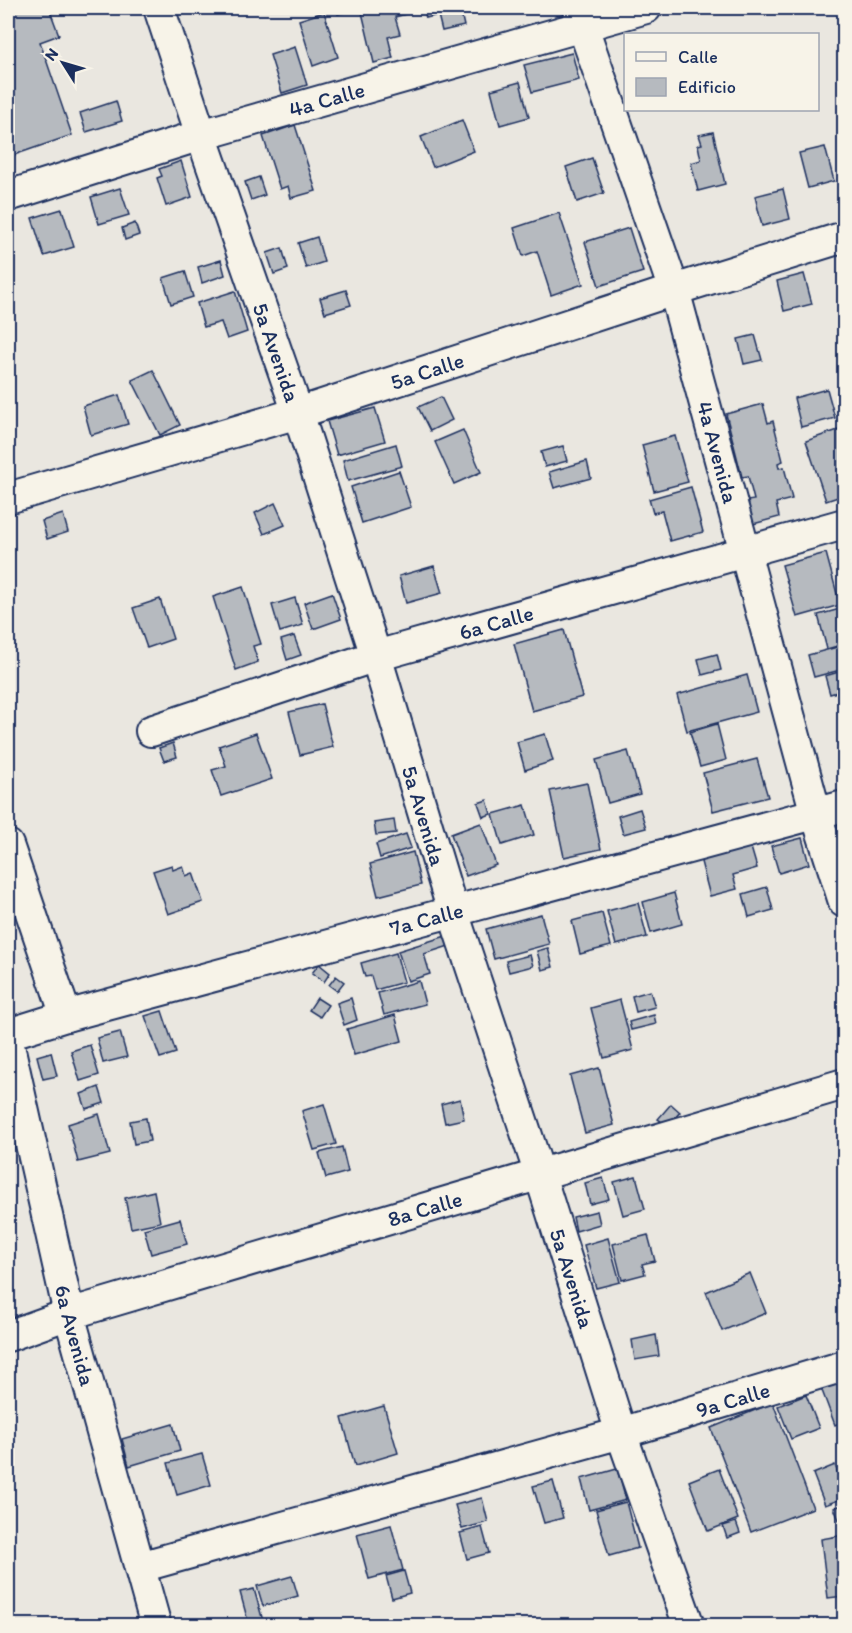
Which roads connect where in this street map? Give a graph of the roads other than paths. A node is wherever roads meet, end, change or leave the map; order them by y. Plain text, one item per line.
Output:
1 (159, 8) edge
2 (646, 8) edge
3 (580, 16) edge
4 (201, 135) junction
5 (8, 196) edge
6 (844, 237) edge
7 (674, 290) junction
8 (298, 413) junction
9 (8, 498) edge
10 (844, 524) edge
11 (744, 554) junction
12 (376, 656) junction
13 (151, 731) dead end
14 (844, 806) edge
15 (816, 814) junction
16 (8, 845) edge
17 (844, 902) edge
18 (453, 912) junction
19 (66, 1016) junction
20 (8, 1034) edge
21 (8, 1041) edge
22 (844, 1084) edge
23 (540, 1176) junction
24 (69, 1314) junction
25 (8, 1336) edge
26 (844, 1366) edge
27 (621, 1433) junction
28 (140, 1567) junction
29 (156, 1626) edge
30 (689, 1626) edge

1 - 4 street, 5a Avenida
2 - 3 street, 4a Calle
3 - 4 street, 4a Calle
3 - 7 street, 4a Avenida
4 - 5 street, 4a Calle
4 - 8 street, 5a Avenida
6 - 7 street, 5a Calle
7 - 8 street, 5a Calle
7 - 11 street, 4a Avenida
8 - 9 street, 5a Calle
8 - 12 street, 5a Avenida
10 - 11 street, 6a Calle
11 - 12 street, 6a Calle
11 - 15 street, 4a Avenida
12 - 13 street, 6a Calle
12 - 18 street, 5a Avenida
14 - 15 street, 7a Calle
15 - 17 street, 4a Avenida
15 - 18 street, 7a Calle
16 - 19 street
18 - 19 street, 7a Calle
18 - 23 street, 5a Avenida
19 - 20 street, 7a Calle
21 - 24 street, 6a Avenida
22 - 23 street, 8a Calle
23 - 24 street, 8a Calle
23 - 27 street, 5a Avenida
24 - 25 street, 8a Calle
24 - 28 street, 6a Avenida
26 - 27 street, 9a Calle
27 - 28 street, 9a Calle
27 - 30 street, 5a Avenida
28 - 29 street, 6a Avenida

